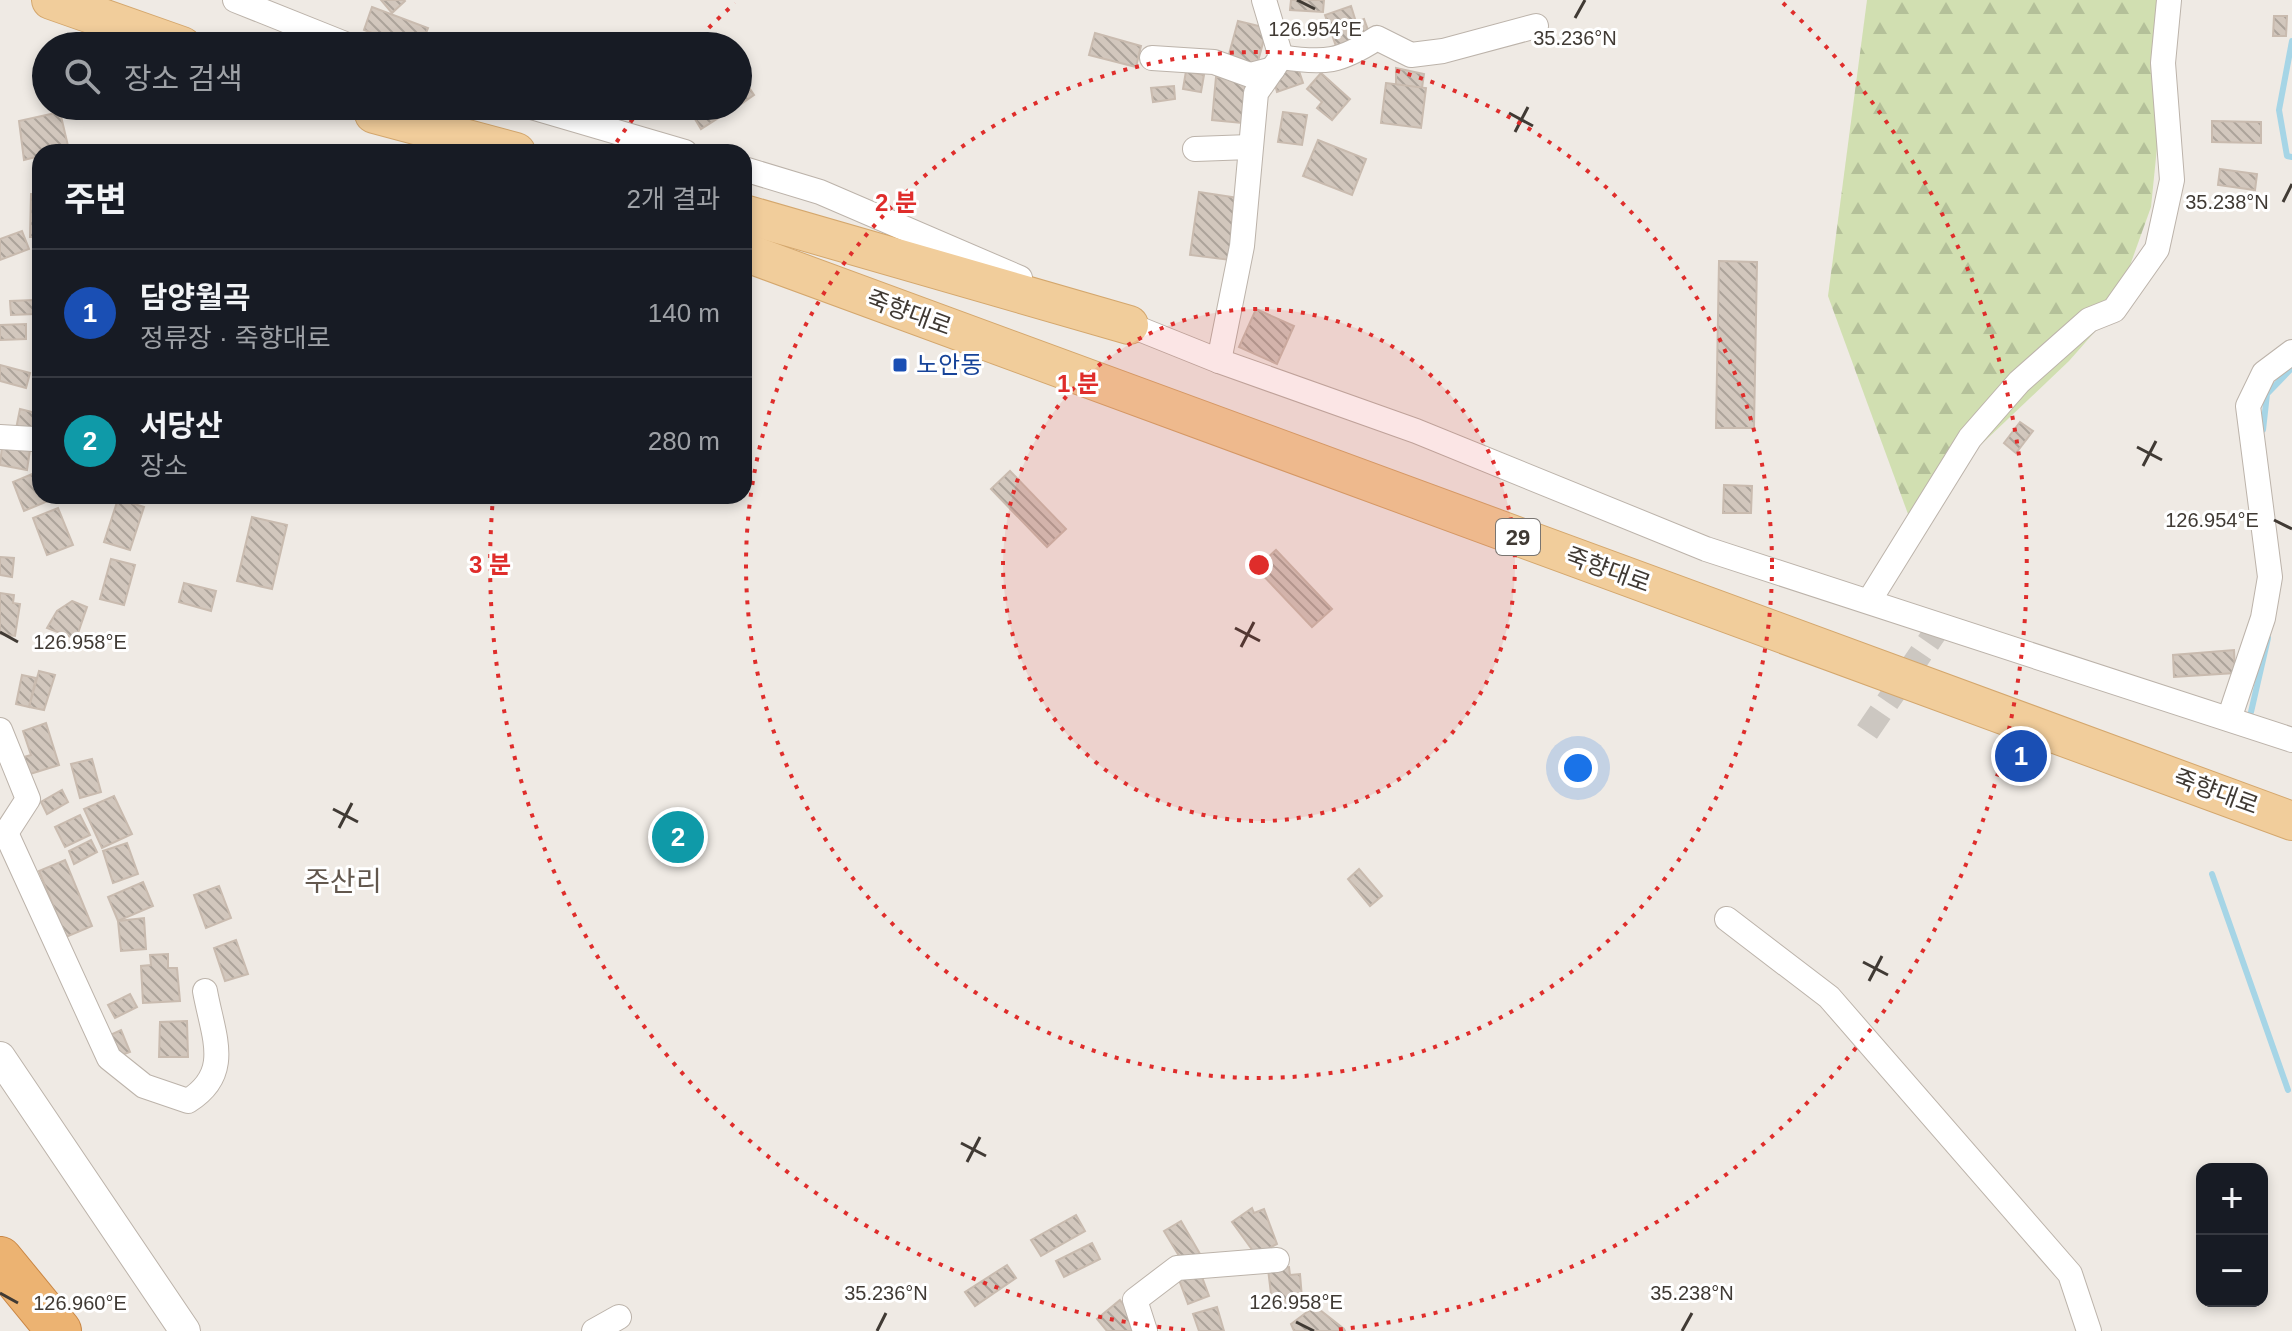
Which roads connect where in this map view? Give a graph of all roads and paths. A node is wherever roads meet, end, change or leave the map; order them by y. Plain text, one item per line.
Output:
1 (51, 0) edge
2 (235, 0) edge
3 (1264, 0) edge
4 (2169, 0) edge
5 (1536, 26) dead end
6 (142, 32) edge
7 (315, 32) edge
8 (1152, 58) dead end
9 (1277, 63) junction
10 (391, 120) edge
11 (400, 120) edge
12 (576, 120) edge
13 (455, 144) edge
14 (487, 144) edge
15 (658, 144) edge
16 (1250, 147) junction
17 (1195, 149) dead end
18 (752, 171) edge
19 (752, 216) edge
20 (752, 255) edge
21 (1129, 325) junction
22 (2292, 352) edge
23 (1219, 361) junction
24 (0, 437) edge
25 (32, 439) edge
26 (1869, 601) junction
27 (2229, 719) junction
28 (0, 730) edge
29 (2292, 740) edge
30 (2292, 821) edge
31 (3, 833) edge
32 (1727, 919) dead end
33 (205, 991) dead end
34 (0, 1057) edge
35 (0, 1259) edge
36 (1277, 1260) dead end
37 (619, 1317) dead end
38 (59, 1331) edge
39 (185, 1331) edge
40 (594, 1331) edge
41 (1145, 1331) edge
42 (2089, 1331) edge

1 - 6 main road
2 - 7 street
3 - 9 street
4 - 26 street
5 - 9 street
8 - 9 street
9 - 16 street
10 - 13 main road
11 - 14 main road
12 - 15 street
16 - 17 street
16 - 23 street
18 - 21 street
19 - 21 main road
20 - 30 main road, 죽향대로 / 29
21 - 23 street
22 - 27 street
23 - 26 street
24 - 25 street
26 - 27 street
27 - 29 street
28 - 31 street
31 - 33 street
32 - 42 street
34 - 39 street
35 - 38 highway
36 - 41 street
37 - 40 street

